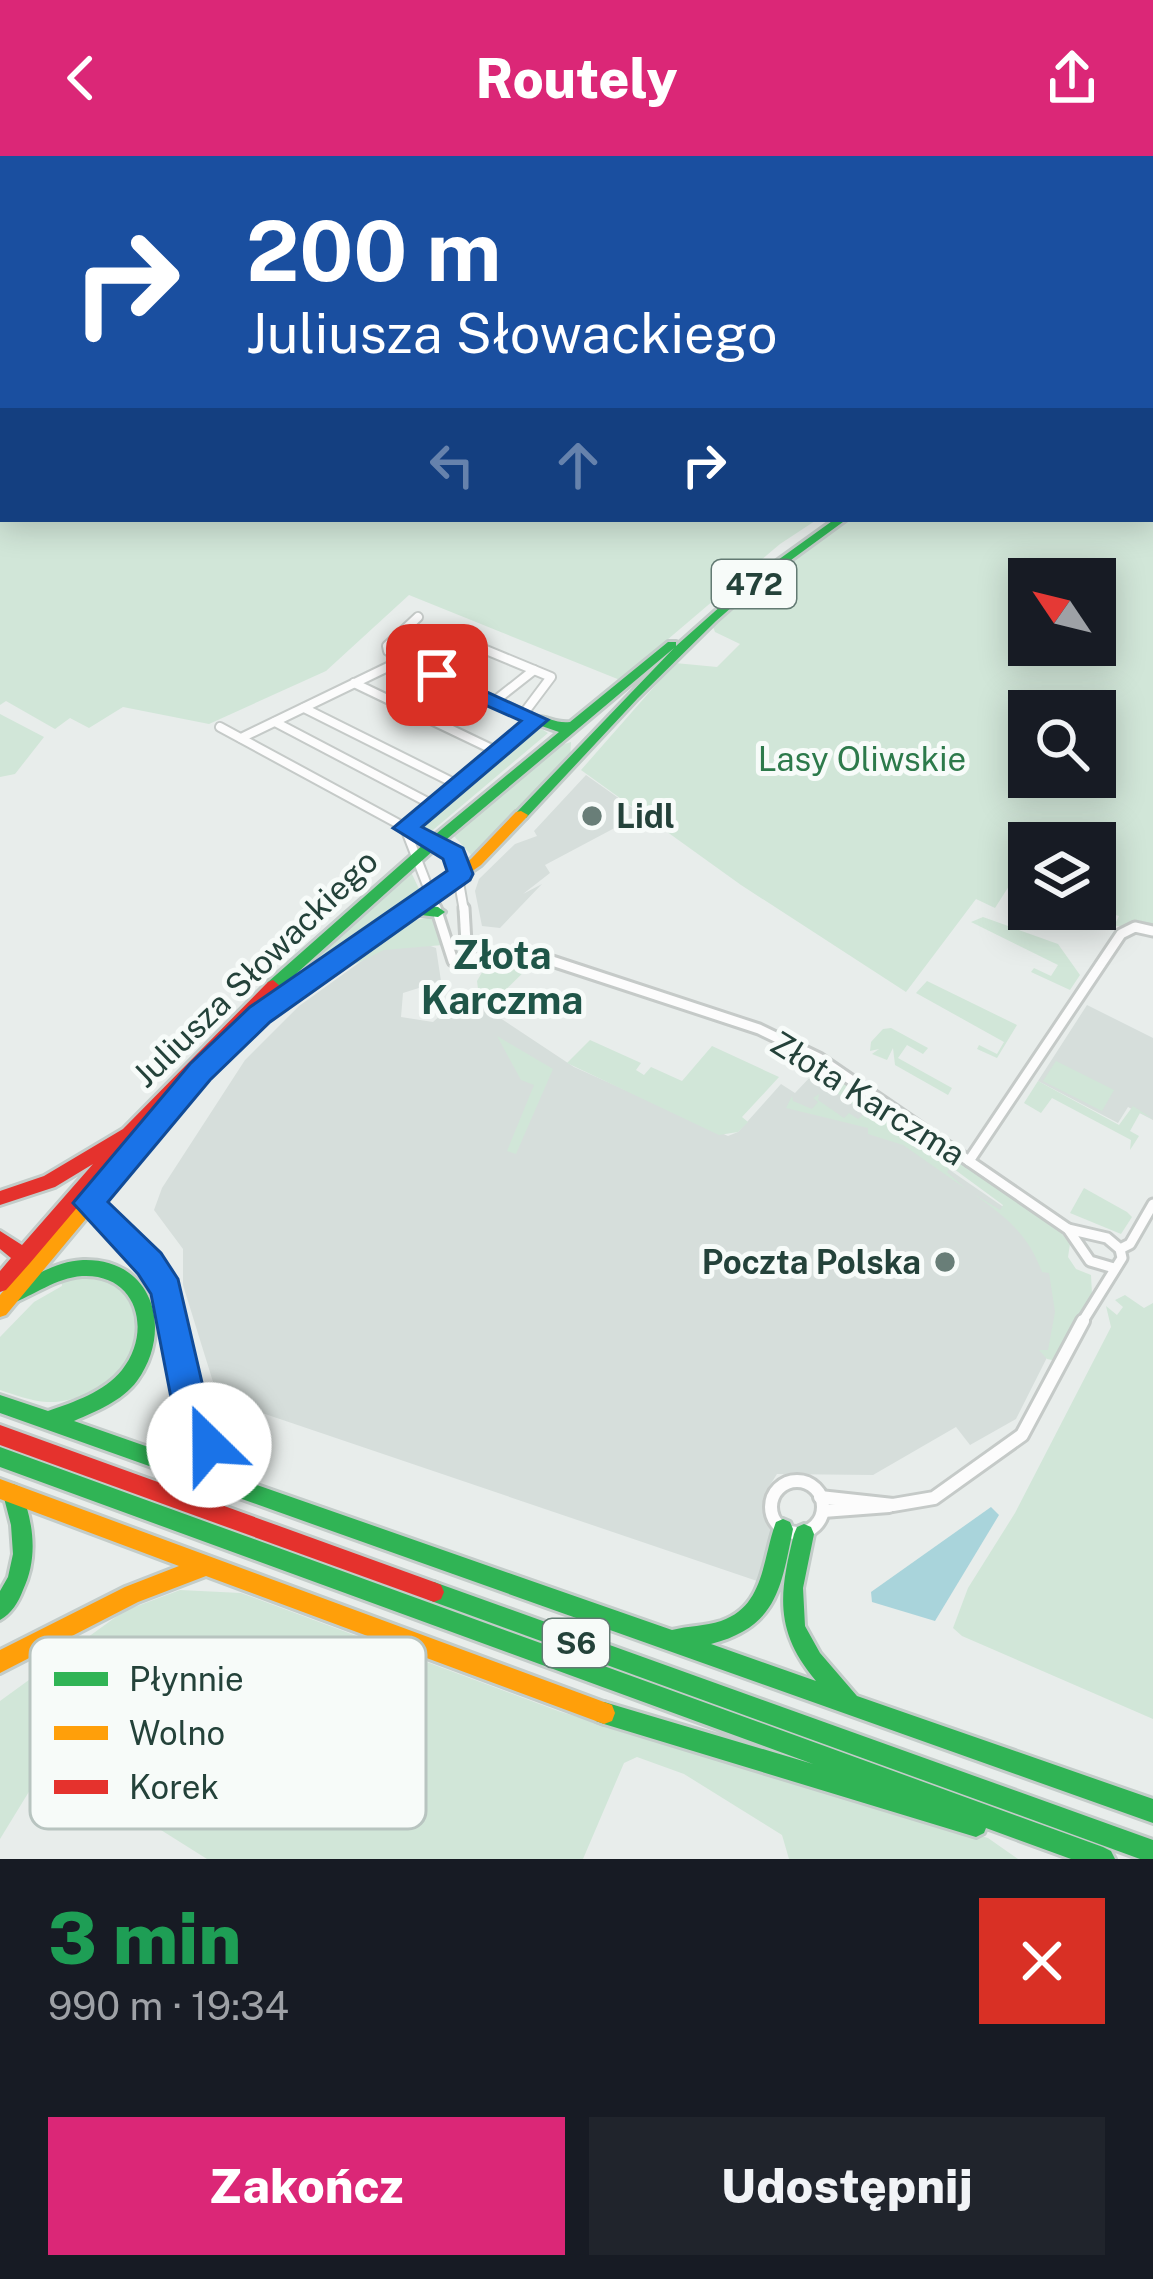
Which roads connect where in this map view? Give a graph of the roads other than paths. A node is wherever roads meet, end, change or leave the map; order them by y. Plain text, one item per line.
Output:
1 (824, 522) edge
2 (837, 522) edge
3 (418, 617) dead end
4 (404, 659) junction
5 (534, 670) junction
6 (354, 683) junction
7 (496, 700) junction
8 (304, 707) junction
9 (530, 717) junction
10 (275, 722) junction
11 (575, 725) junction
12 (220, 727) dead end
13 (241, 738) junction
14 (499, 752) junction
15 (458, 785) junction
16 (433, 805) junction
17 (405, 828) junction
18 (433, 842) junction
19 (412, 860) junction
20 (455, 878) junction
21 (421, 880) junction
22 (430, 896) junction
23 (409, 910) junction
24 (438, 912) junction
25 (1153, 931) edge
26 (466, 945) junction
27 (516, 955) junction
28 (466, 960) junction
29 (129, 1134) junction
30 (969, 1161) junction
31 (0, 1198) edge
32 (88, 1203) junction
33 (1153, 1204) edge
34 (1068, 1228) junction
35 (0, 1239) edge
36 (1120, 1249) junction
37 (23, 1257) junction
38 (1090, 1261) junction
39 (1114, 1268) junction
40 (1100, 1290) junction
41 (4, 1296) edge
42 (0, 1405) edge
43 (48, 1421) junction
44 (0, 1435) edge
45 (0, 1457) edge
46 (233, 1484) junction
47 (7, 1491) edge
48 (822, 1504) junction
49 (784, 1529) junction
50 (804, 1534) junction
51 (204, 1566) junction
52 (0, 1609) edge
53 (49, 1637) edge
54 (394, 1637) edge
55 (671, 1642) junction
56 (30, 1647) edge
57 (426, 1649) edge
58 (0, 1662) edge
59 (850, 1705) junction
60 (1153, 1811) edge
61 (1153, 1852) edge
62 (1092, 1859) edge
63 (1103, 1859) edge

1 - 11 main road, 472
2 - 20 main road, 472
3 - 4 street
4 - 5 street
4 - 6 street
4 - 7 street
5 - 7 street
5 - 9 street
6 - 8 street
6 - 14 street
7 - 9 street
8 - 10 street
8 - 15 street
9 - 11 main road
9 - 14 street
10 - 13 street
10 - 16 street
11 - 18 main road, 472
12 - 13 street
13 - 17 street
14 - 15 street
15 - 16 street
16 - 17 street
17 - 18 street
17 - 19 street, Złota Karczma
18 - 19 main road, 472
18 - 20 street
19 - 21 street, Złota Karczma
19 - 29 main road, Juliusza Słowackiego / 472
20 - 21 main road
20 - 22 main road, 472
20 - 26 street
21 - 22 street, Złota Karczma
22 - 23 main road, Juliusza Słowackiego / 472
22 - 24 street, Złota Karczma
23 - 24 main road
23 - 32 main road, Juliusza Słowackiego / 472
24 - 28 street, Złota Karczma
25 - 30 street
26 - 27 street, Złota Karczma
26 - 28 street
27 - 28 street, Złota Karczma
27 - 30 street, Złota Karczma
29 - 31 main road
29 - 37 main road, Juliusza Słowackiego / 472
30 - 34 street, Złota Karczma
32 - 41 main road, Juliusza Słowackiego / 472
32 - 46 main road
33 - 36 street
34 - 36 street, Złota Karczma
34 - 38 street, Złota Karczma
35 - 37 main road
36 - 39 street
37 - 41 main road, Juliusza Słowackiego / 472
38 - 39 street
38 - 40 street, Złota Karczma
39 - 40 street
40 - 48 street
41 - 43 main road
42 - 43 main road
43 - 46 main road
44 - 61 main road, S6
45 - 63 main road, S6
46 - 55 main road
47 - 51 main road
47 - 52 main road
48 - 49 street
48 - 50 street
49 - 50 street
49 - 55 main road
50 - 59 main road
51 - 53 main road
51 - 54 main road
55 - 59 main road
56 - 58 main road
57 - 62 main road
59 - 60 main road

